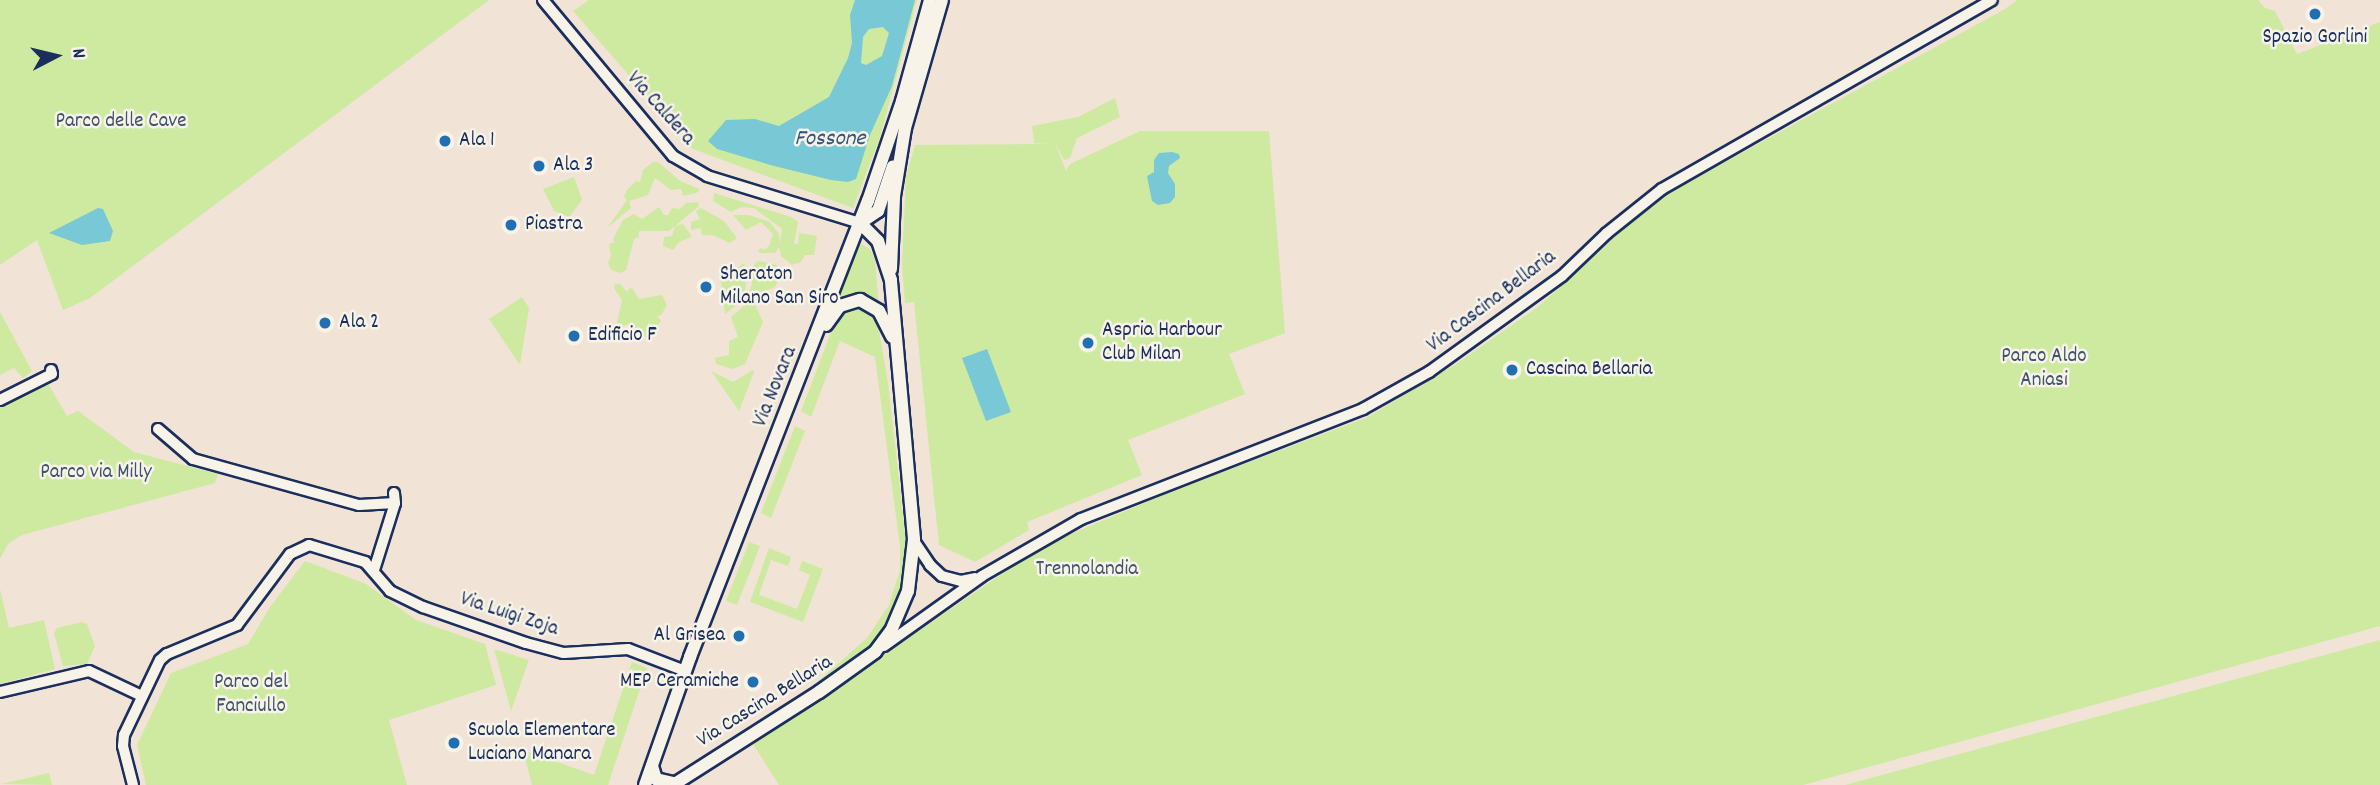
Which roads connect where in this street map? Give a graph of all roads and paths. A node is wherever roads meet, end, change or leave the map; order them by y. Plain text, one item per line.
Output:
1 (543, 0) edge
2 (930, 0) edge
3 (942, 0) edge
4 (1992, 0) edge
5 (905, 128) junction
6 (860, 223) junction
7 (891, 280) junction
8 (897, 347) junction
9 (808, 361) junction
10 (51, 370) dead end
11 (0, 400) edge
12 (158, 429) dead end
13 (914, 539) junction
14 (374, 570) junction
15 (982, 576) junction
16 (875, 652) junction
17 (685, 671) junction
18 (0, 692) edge
19 (142, 696) junction
20 (652, 766) junction
21 (674, 784) edge
22 (133, 785) edge
23 (645, 785) edge

1 - 6 street, Via Caldera
2 - 6 main road, Via Novara
3 - 5 main road
4 - 15 street, Via Cascina Bellaria
5 - 6 main road
5 - 7 main road
6 - 7 main road
6 - 9 main road, Via Novara
7 - 8 main road, Via Cascina Bellaria
8 - 9 main road
8 - 13 main road, Via Cascina Bellaria
9 - 17 main road, Via Novara
10 - 11 street
12 - 14 street
13 - 15 street, Via Cascina Bellaria
13 - 16 main road, Via Cascina Bellaria
14 - 17 street, Via Luigi Zoja
14 - 19 street, Via Luigi Zoja
15 - 16 street, Via Cascina Bellaria
16 - 21 main road, Via Cascina Bellaria
17 - 20 main road, Via Novara
18 - 19 street
19 - 22 street, Via Luigi Zoja
20 - 21 main road
20 - 23 main road, Via Novara

